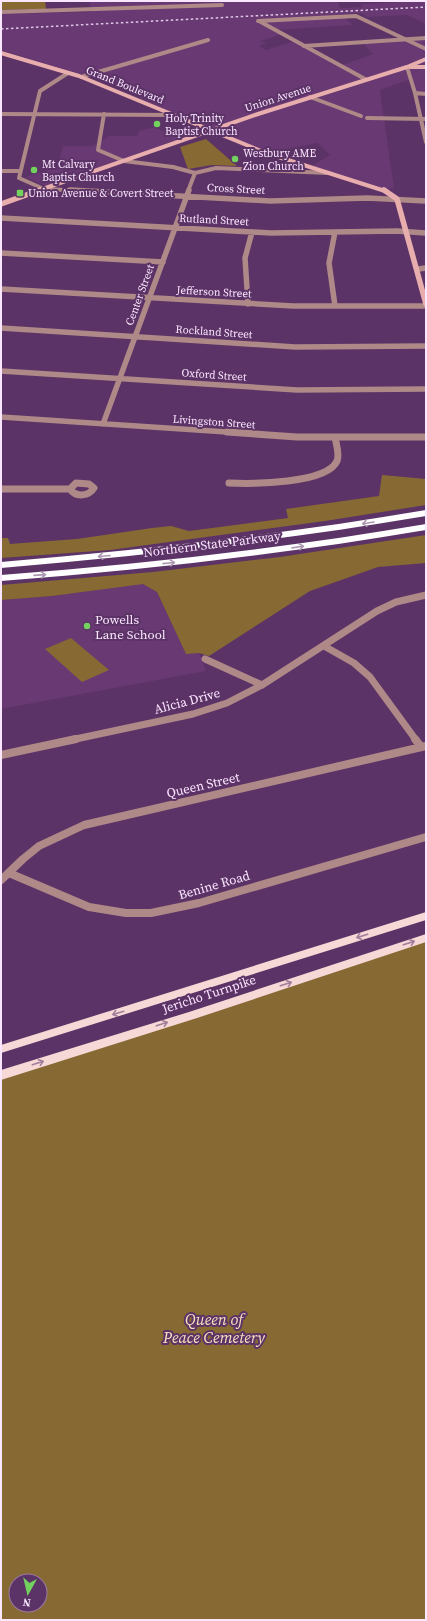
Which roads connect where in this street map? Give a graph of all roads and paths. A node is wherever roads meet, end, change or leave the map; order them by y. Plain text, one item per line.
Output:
1 (193, 1) edge
2 (222, 5) dead end
3 (195, 6) junction
4 (1, 12) edge
5 (426, 38) edge
6 (208, 40) dead end
7 (406, 40) junction
8 (304, 46) junction
9 (426, 49) edge
10 (1, 53) edge
11 (426, 59) edge
12 (407, 67) junction
13 (426, 67) edge
14 (68, 73) junction
15 (81, 77) junction
16 (365, 79) junction
17 (415, 94) junction
18 (426, 94) edge
19 (310, 97) junction
20 (1, 114) edge
21 (34, 114) junction
22 (104, 114) junction
23 (173, 115) junction
24 (362, 116) dead end
25 (367, 118) dead end
26 (423, 119) edge
27 (210, 130) junction
28 (426, 142) edge
29 (124, 161) junction
30 (1, 171) edge
31 (20, 171) junction
32 (194, 173) junction
33 (328, 173) junction
34 (44, 188) junction
35 (187, 196) junction
36 (398, 199) junction
37 (426, 201) edge
38 (3, 203) edge
39 (1, 210) edge
40 (1, 218) edge
41 (175, 228) junction
42 (252, 232) junction
43 (335, 232) junction
44 (406, 232) junction
45 (426, 233) edge
46 (1, 253) edge
47 (163, 262) junction
48 (426, 268) edge
49 (418, 269) junction
50 (1, 289) edge
51 (150, 298) junction
52 (248, 304) junction
53 (426, 305) edge
54 (335, 306) junction
55 (1, 328) edge
56 (136, 337) junction
57 (426, 346) edge
58 (1, 371) edge
59 (120, 379) junction
60 (426, 389) edge
61 (1, 417) edge
62 (104, 424) junction
63 (335, 437) junction
64 (426, 437) edge
65 (229, 483) dead end
66 (70, 488) dead end
67 (1, 489) edge
68 (426, 513) edge
69 (426, 527) edge
70 (1, 564) edge
71 (1, 578) edge
72 (426, 595) edge
73 (324, 646) junction
74 (205, 659) dead end
75 (262, 685) junction
76 (424, 746) edge
77 (1, 755) edge
78 (426, 836) edge
79 (9, 873) junction
80 (1, 880) edge
81 (426, 916) edge
82 (426, 938) edge
83 (1, 1049) edge
84 (1, 1075) edge

1 - 3 street
2 - 3 street
3 - 4 street
5 - 7 street
6 - 15 street
7 - 8 street
7 - 8 street
7 - 9 street
8 - 16 street
10 - 14 street, Grand Boulevard
11 - 12 street, Union Avenue
12 - 13 street
12 - 16 street, Union Avenue
12 - 17 street
14 - 15 street, Grand Boulevard
14 - 21 street
15 - 23 street, Grand Boulevard
16 - 19 street, Union Avenue
17 - 18 street
17 - 26 street
19 - 24 street
19 - 27 street, Union Avenue
20 - 21 street
21 - 22 street
21 - 31 street
22 - 23 street
22 - 29 street
23 - 27 street, Grand Boulevard
25 - 26 street
26 - 28 street
27 - 29 street, Union Avenue
27 - 33 street, Grand Boulevard
29 - 32 street
29 - 34 street, Union Avenue
30 - 31 street
31 - 34 street, Cross Street
32 - 33 street
32 - 35 street, Center Street
33 - 36 street, Grand Boulevard
34 - 35 street, Cross Street
34 - 38 street, Union Avenue
35 - 36 street, Cross Street
35 - 41 street, Center Street
36 - 37 street, Cross Street
36 - 44 street
38 - 39 street
40 - 41 street, Rutland Street
41 - 42 street, Rutland Street
41 - 47 street, Center Street
42 - 43 street, Rutland Street
42 - 52 street
43 - 44 street, Rutland Street
43 - 54 street
44 - 45 street, Rutland Street
44 - 49 street
46 - 47 street
47 - 51 street, Center Street
48 - 49 street
49 - 53 street
50 - 51 street, Jefferson Street
51 - 52 street, Jefferson Street
51 - 56 street, Center Street
52 - 54 street, Jefferson Street
53 - 54 street, Jefferson Street
55 - 56 street, Rockland Street
56 - 57 street, Rockland Street
56 - 59 street, Center Street
58 - 59 street, Oxford Street
59 - 60 street, Oxford Street
59 - 62 street, Center Street
61 - 62 street, Livingston Street
62 - 63 street, Livingston Street
63 - 64 street, Livingston Street
63 - 65 street
66 - 67 street
68 -> 70 highway, Northern State Parkway
71 -> 69 highway, Northern State Parkway
72 - 73 street, Alicia Drive
73 - 75 street, Alicia Drive
73 - 76 street
74 - 75 street
75 - 77 street, Alicia Drive
76 - 79 street, Queen Street
78 - 79 street, Benine Road
79 - 80 street, Queen Street
81 -> 83 main road, Jericho Turnpike
84 -> 82 main road, Jericho Turnpike

